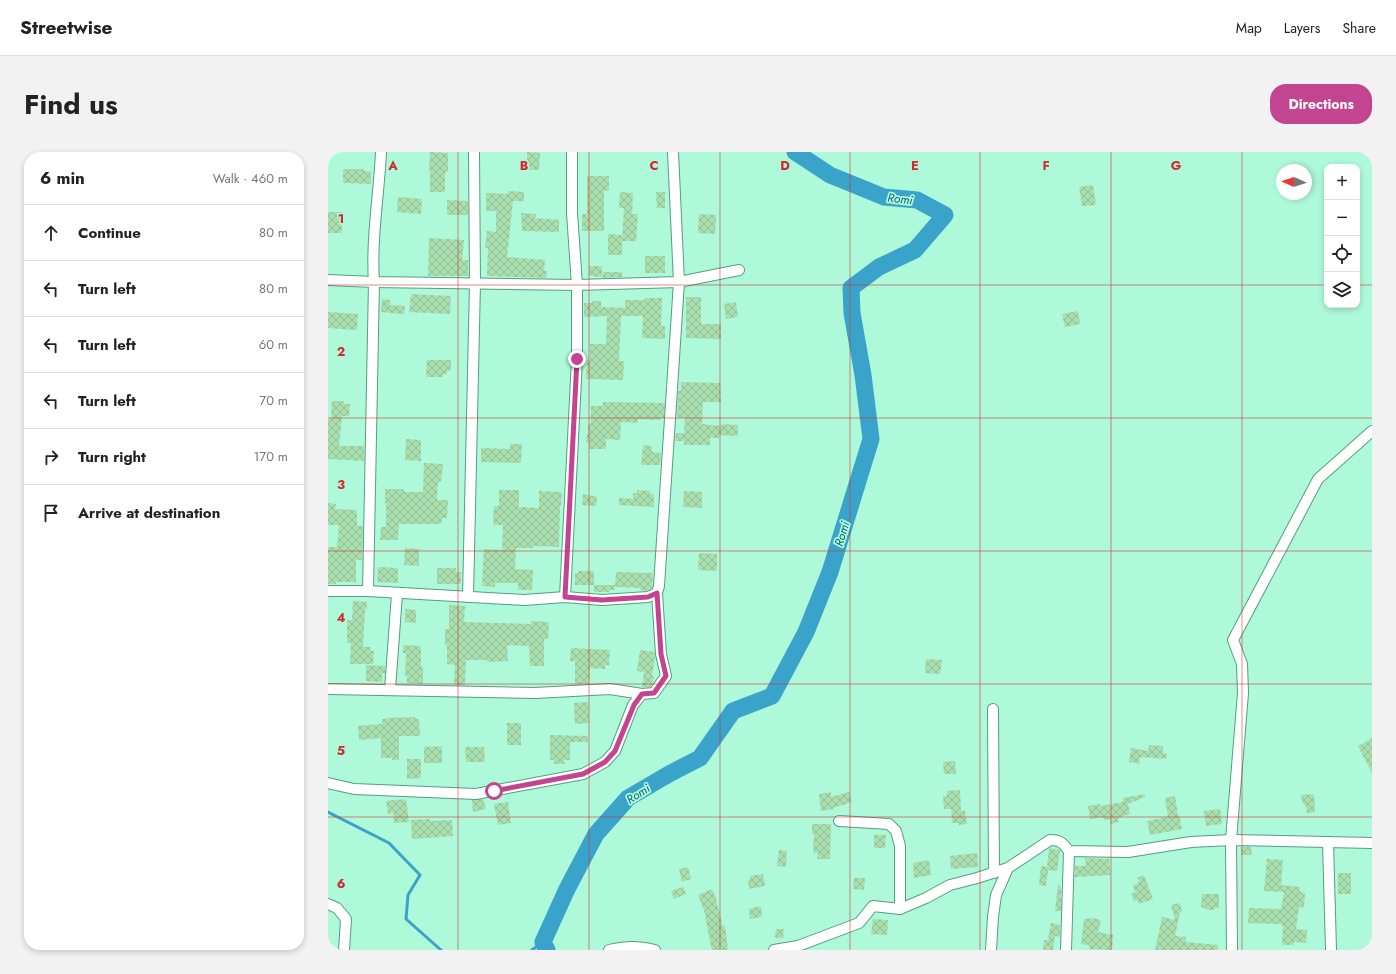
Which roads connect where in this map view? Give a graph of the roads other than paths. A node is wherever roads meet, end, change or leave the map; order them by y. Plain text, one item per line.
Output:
1 (380, 152) edge
2 (474, 152) edge
3 (572, 152) edge
4 (673, 152) edge
5 (739, 270) dead end
6 (328, 280) edge
7 (374, 282) junction
8 (679, 282) junction
9 (475, 284) junction
10 (577, 284) junction
11 (1372, 431) edge
12 (328, 591) edge
13 (368, 591) junction
14 (657, 593) junction
15 (397, 594) junction
16 (468, 597) junction
17 (565, 597) junction
18 (328, 690) edge
19 (390, 690) junction
20 (642, 694) junction
21 (993, 709) dead end
22 (328, 783) edge
23 (839, 821) dead end
24 (1231, 840) junction
25 (1328, 842) junction
26 (1372, 843) edge
27 (1070, 851) junction
28 (1008, 868) junction
29 (994, 873) junction
30 (328, 904) edge
31 (900, 909) junction
32 (344, 950) edge
33 (609, 950) edge
34 (655, 950) edge
35 (774, 950) edge
36 (991, 950) edge
37 (1066, 950) edge
38 (1232, 950) edge
39 (1331, 950) edge

1 - 7 street
2 - 9 street
3 - 10 street
4 - 8 street
5 - 8 street
6 - 7 street
7 - 9 street
7 - 13 street
8 - 10 street
8 - 14 street
9 - 10 street
9 - 16 street
10 - 17 street
11 - 24 street
12 - 13 street
13 - 15 street
14 - 17 street
14 - 20 street
15 - 16 street
15 - 19 street
16 - 17 street
18 - 19 street
19 - 20 street
20 - 22 street
21 - 29 street
23 - 31 street
24 - 25 street
24 - 27 street
24 - 38 street
25 - 26 street
25 - 39 street
27 - 28 street
27 - 37 street
28 - 29 street
28 - 36 street
29 - 31 street
30 - 32 street
31 - 35 street
33 - 34 street

